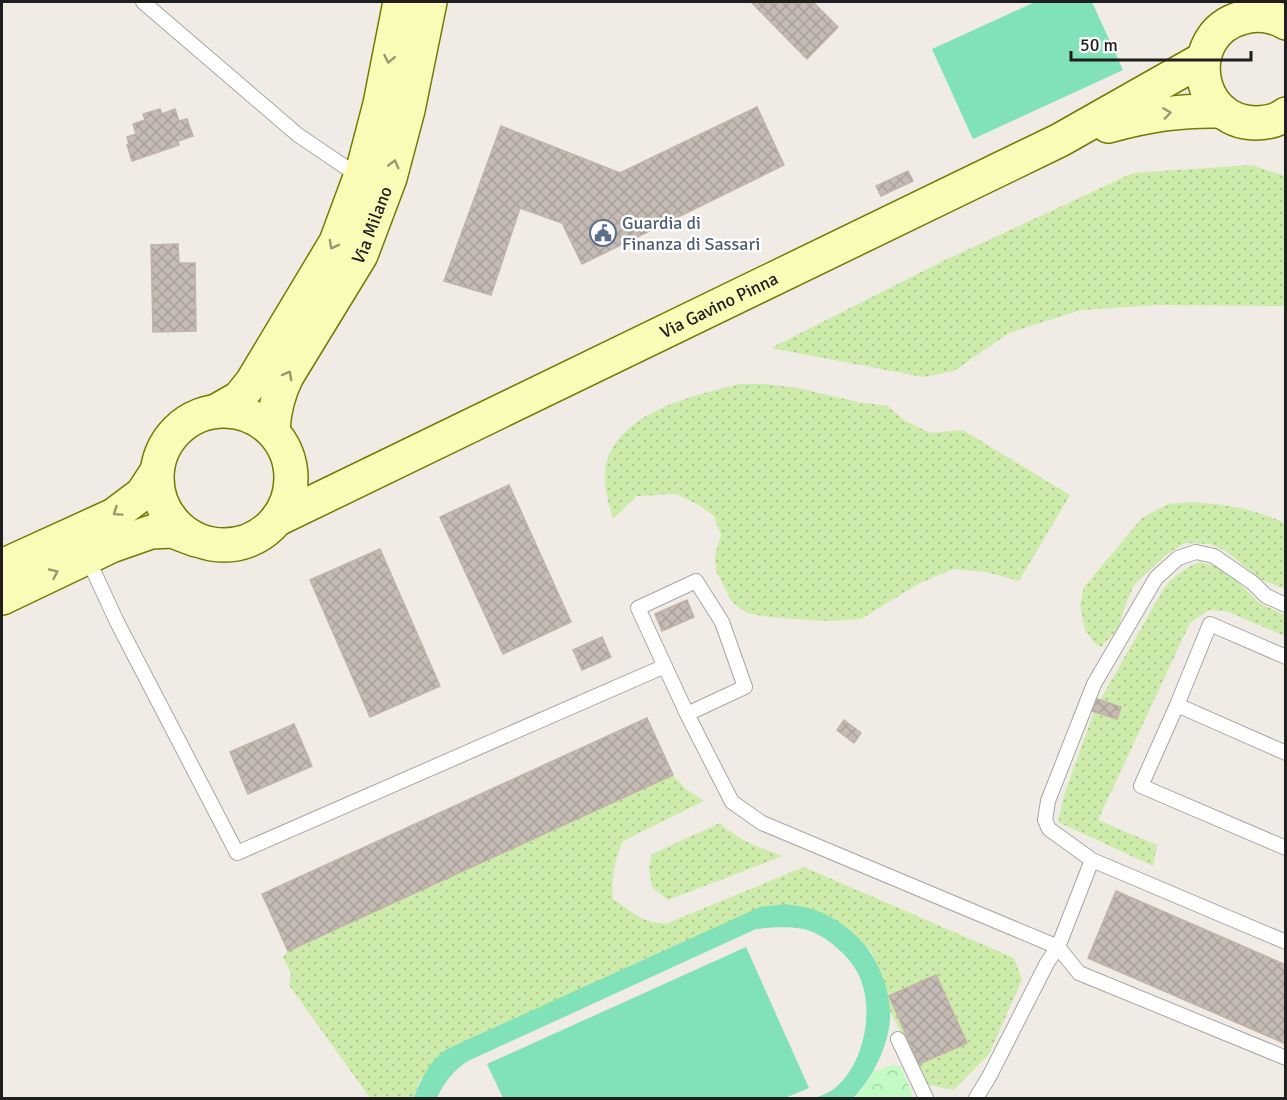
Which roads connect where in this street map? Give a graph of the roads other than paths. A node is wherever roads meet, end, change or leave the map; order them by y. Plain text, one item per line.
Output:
1 (143, 2) edge
2 (400, 2) edge
3 (430, 2) edge
4 (1272, 14) edge
5 (1225, 16) edge
6 (1203, 59) junction
7 (1222, 111) junction
8 (1278, 122) edge
9 (1069, 136) junction
10 (360, 177) junction
11 (218, 410) junction
12 (280, 443) junction
13 (157, 471) junction
14 (370, 473) junction
15 (278, 519) junction
16 (201, 542) junction
17 (87, 557) junction
18 (2, 566) edge
19 (2, 598) edge
20 (1286, 605) edge
21 (1286, 657) edge
22 (665, 666) junction
23 (1177, 705) junction
24 (687, 714) junction
25 (1286, 753) edge
26 (1286, 848) edge
27 (1092, 860) junction
28 (1286, 942) edge
29 (1058, 947) junction
30 (898, 1038) dead end
31 (1286, 1058) edge
32 (926, 1098) edge
33 (976, 1098) edge

1 - 10 lane
2 -> 10 main road, Via Milano
12 -> 3 main road, Via Milano
4 - 5 main road
5 - 6 main road
6 - 7 main road
6 - 9 main road, Via Gavino Pinna
7 - 8 main road
9 -> 7 main road, Via Gavino Pinna
9 - 14 main road, Via Gavino Pinna
10 -> 11 main road, Via Milano
11 - 12 main road
11 - 13 main road
12 - 14 main road, Via Gavino Pinna
12 - 15 main road
13 - 16 main road
13 -> 18 main road
14 - 15 main road, Via Gavino Pinna
15 - 16 main road
16 - 17 main road
19 -> 17 main road
17 - 22 lane
20 - 27 lane
21 - 23 lane
22 - 24 lane
22 - 24 lane
23 - 25 lane
23 - 26 lane
24 - 29 lane
27 - 28 lane
27 - 29 lane
29 - 31 lane
29 - 33 lane
30 - 32 lane

